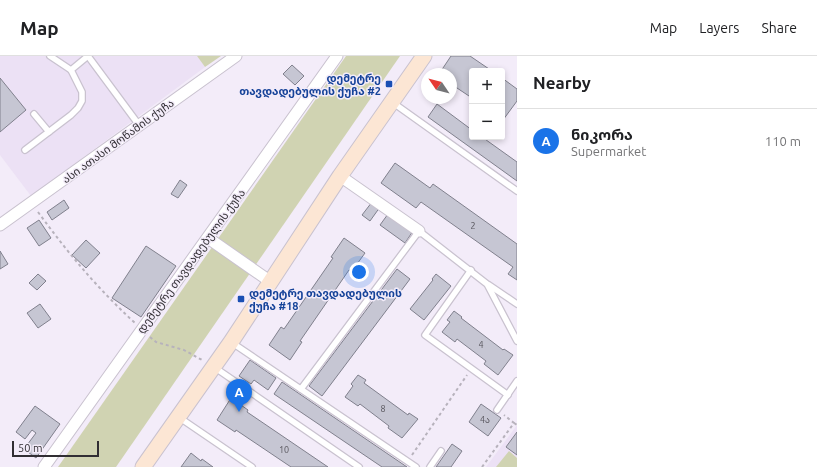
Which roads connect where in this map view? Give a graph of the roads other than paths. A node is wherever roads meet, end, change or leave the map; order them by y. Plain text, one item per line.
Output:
1 (50, 56) edge
2 (88, 56) edge
3 (236, 56) edge
4 (337, 56) edge
5 (424, 56) edge
6 (72, 70) junction
7 (392, 102) junction
8 (34, 114) dead end
9 (138, 125) junction
10 (49, 132) junction
11 (25, 150) dead end
12 (340, 176) junction
13 (517, 191) edge
14 (0, 225) edge
15 (419, 231) junction
16 (208, 238) junction
17 (471, 270) junction
18 (271, 282) junction
19 (487, 284) junction
20 (517, 304) edge
21 (517, 340) edge
22 (231, 342) junction
23 (214, 367) junction
24 (517, 381) edge
25 (301, 389) junction
26 (508, 395) junction
27 (497, 410) road end
28 (178, 417) junction
29 (441, 451) dead end
30 (44, 467) edge
31 (143, 467) edge
32 (252, 467) edge
33 (359, 467) edge
34 (416, 467) edge
35 (430, 467) edge

1 - 6 lane
2 - 6 lane
2 - 9 lane
3 - 9 street, ასი ათასი მოწამის ქუჩა
4 - 16 street, დემეტრე თავდადებულის ქუჩა
5 - 7 main road
6 - 10 lane
7 - 12 main road
7 - 13 lane
8 - 10 lane
9 - 14 street, ასი ათასი მოწამის ქუჩა
10 - 11 lane
12 - 15 street
12 - 18 main road
15 - 17 lane
15 - 25 lane
16 - 18 street
16 - 30 street, დემეტრე თავდადებულის ქუჩა
17 - 19 lane
17 - 26 lane
18 - 22 main road
19 - 20 lane
19 - 21 lane
22 - 23 main road
22 - 25 lane
23 - 28 main road
23 - 33 lane
24 - 26 lane
25 - 34 lane
26 - 27 lane
28 - 31 main road
28 - 32 lane
29 - 35 lane

